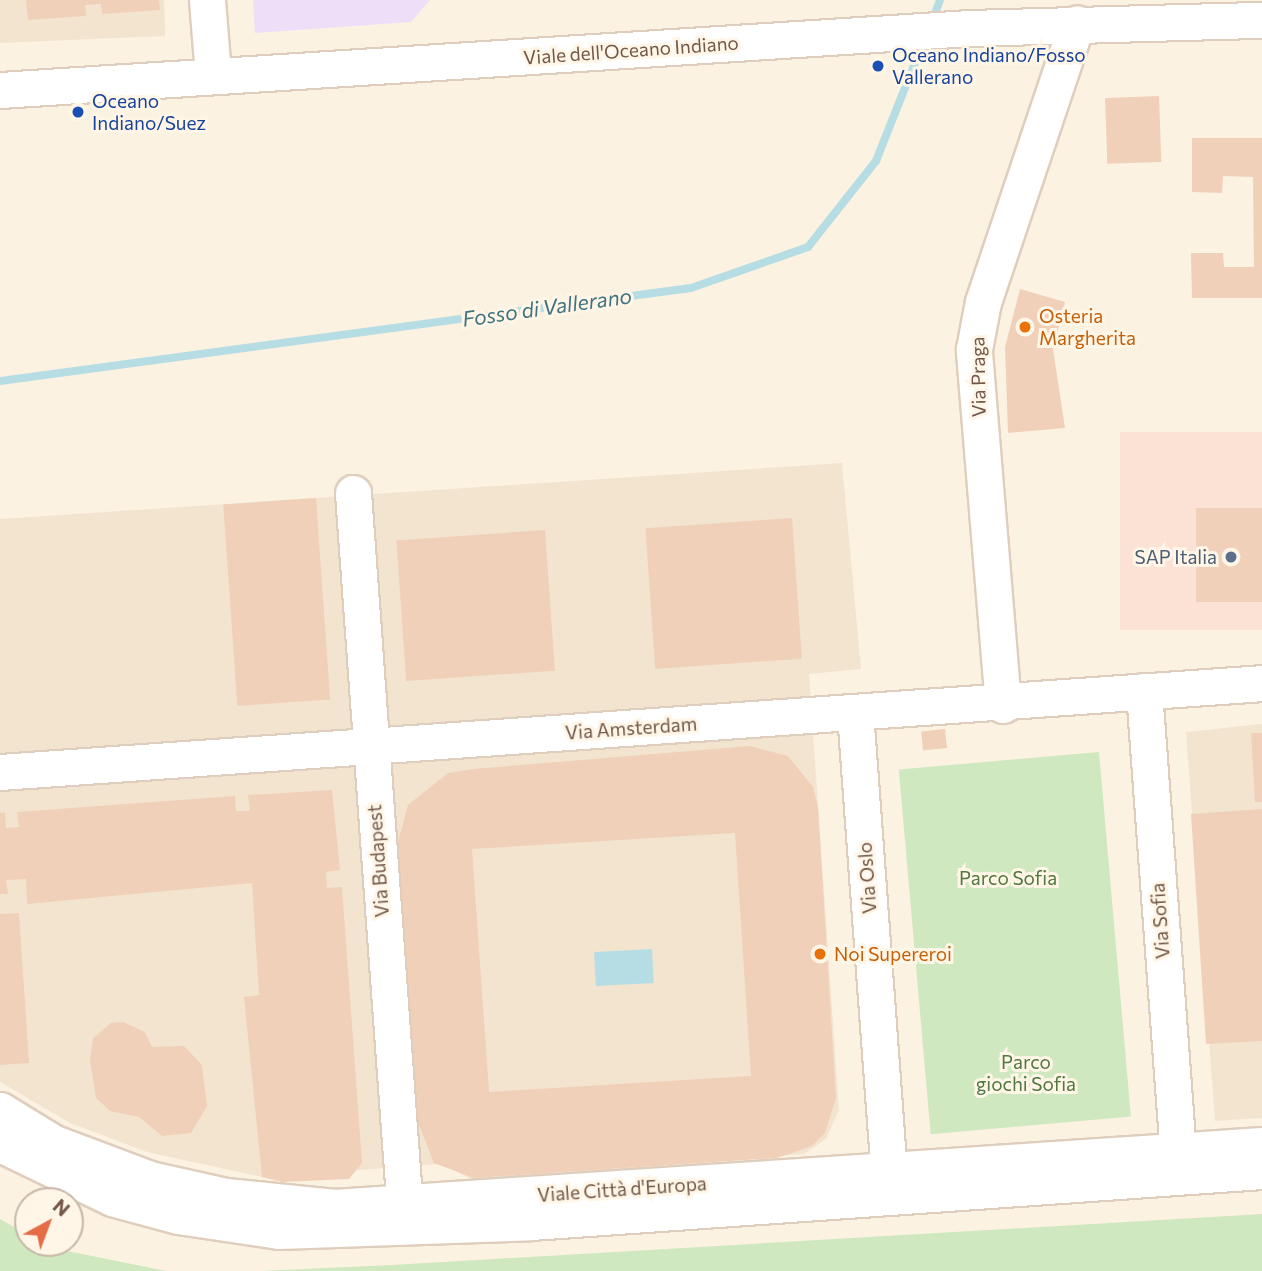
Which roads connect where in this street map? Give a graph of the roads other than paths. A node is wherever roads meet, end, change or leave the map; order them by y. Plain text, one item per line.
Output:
1 (207, 0) edge
2 (1226, 10) edge
3 (1262, 20) edge
4 (1077, 23) junction
5 (213, 75) junction
6 (0, 90) edge
7 (354, 493) dead end
8 (1262, 683) edge
9 (1143, 691) junction
10 (1003, 705) junction
11 (855, 712) junction
12 (370, 746) junction
13 (0, 772) edge
14 (0, 1110) edge
15 (0, 1144) edge
16 (1262, 1145) edge
17 (1178, 1164) junction
18 (1262, 1171) edge
19 (889, 1181) junction
20 (406, 1216) junction

1 - 5 street
2 - 3 street, Viale dell'Oceano Indiano
2 - 4 street, Viale dell'Oceano Indiano
4 - 5 street, Viale dell'Oceano Indiano
4 - 10 street, Via Praga
5 - 6 street, Viale dell'Oceano Indiano
7 - 12 street, Via Budapest
8 - 9 street, Via Amsterdam
9 - 10 street, Via Amsterdam
9 - 17 street, Via Sofia
10 - 11 street, Via Amsterdam
11 - 12 street, Via Amsterdam
11 - 19 street, Via Oslo
12 - 13 street, Via Amsterdam
12 - 20 street, Via Budapest
14 - 20 street, Viale Città d'Europa
15 - 20 street, Viale Città d'Europa
16 - 17 street, Viale Città d'Europa
17 - 18 street, Viale Città d'Europa
17 - 19 street, Viale Città d'Europa
19 - 20 street, Viale Città d'Europa

